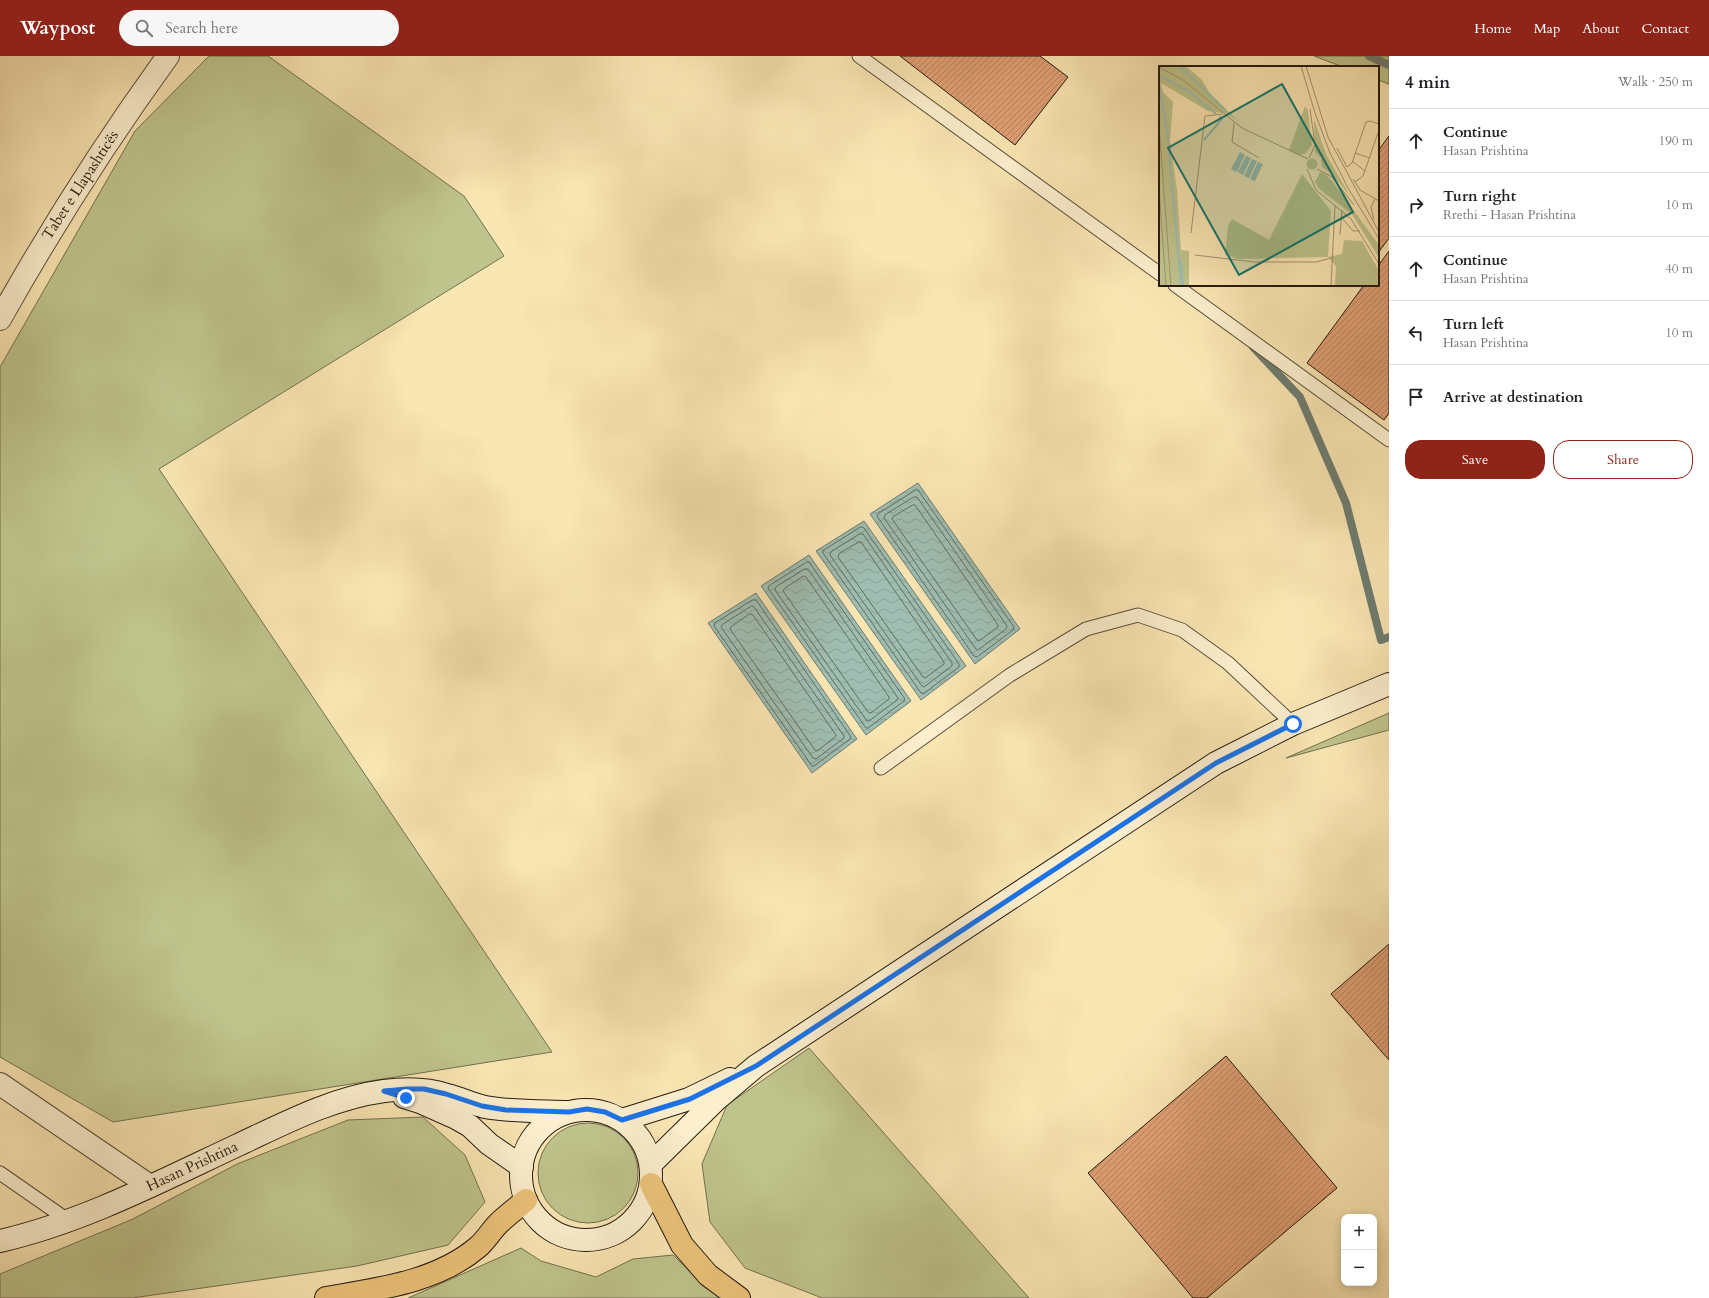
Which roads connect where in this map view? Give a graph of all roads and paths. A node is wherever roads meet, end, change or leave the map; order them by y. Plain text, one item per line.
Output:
1 (168, 56) edge
2 (859, 56) edge
3 (1159, 273) edge
4 (1176, 286) edge
5 (0, 319) edge
6 (1389, 440) edge
7 (1389, 684) edge
8 (1293, 724) junction
9 (881, 768) dead end
10 (756, 1066) junction
11 (0, 1084) edge
12 (384, 1091) junction
13 (569, 1112) junction
14 (622, 1120) junction
15 (522, 1167) junction
16 (651, 1174) junction
17 (2, 1176) edge
18 (150, 1186) junction
19 (526, 1200) junction
20 (69, 1221) junction
21 (0, 1241) edge
22 (326, 1298) edge
23 (739, 1298) edge

1 - 5 main road, Tabet e Llapashticës
2 - 3 lane
4 - 6 lane
7 - 8 main road
8 - 9 lane
8 - 10 main road
10 - 14 main road
10 - 16 main road
11 - 18 main road
12 - 13 main road, Hasan Prishtina
12 - 15 main road, Hasan Prishtina
12 - 18 main road, Hasan Prishtina
13 - 14 main road
13 - 15 main road
14 - 16 main road
15 - 19 main road
16 - 19 main road
16 - 23 highway
17 - 20 lane
18 - 20 main road, Hasan Prishtina
19 - 22 highway
20 - 21 main road, Hasan Prishtina

